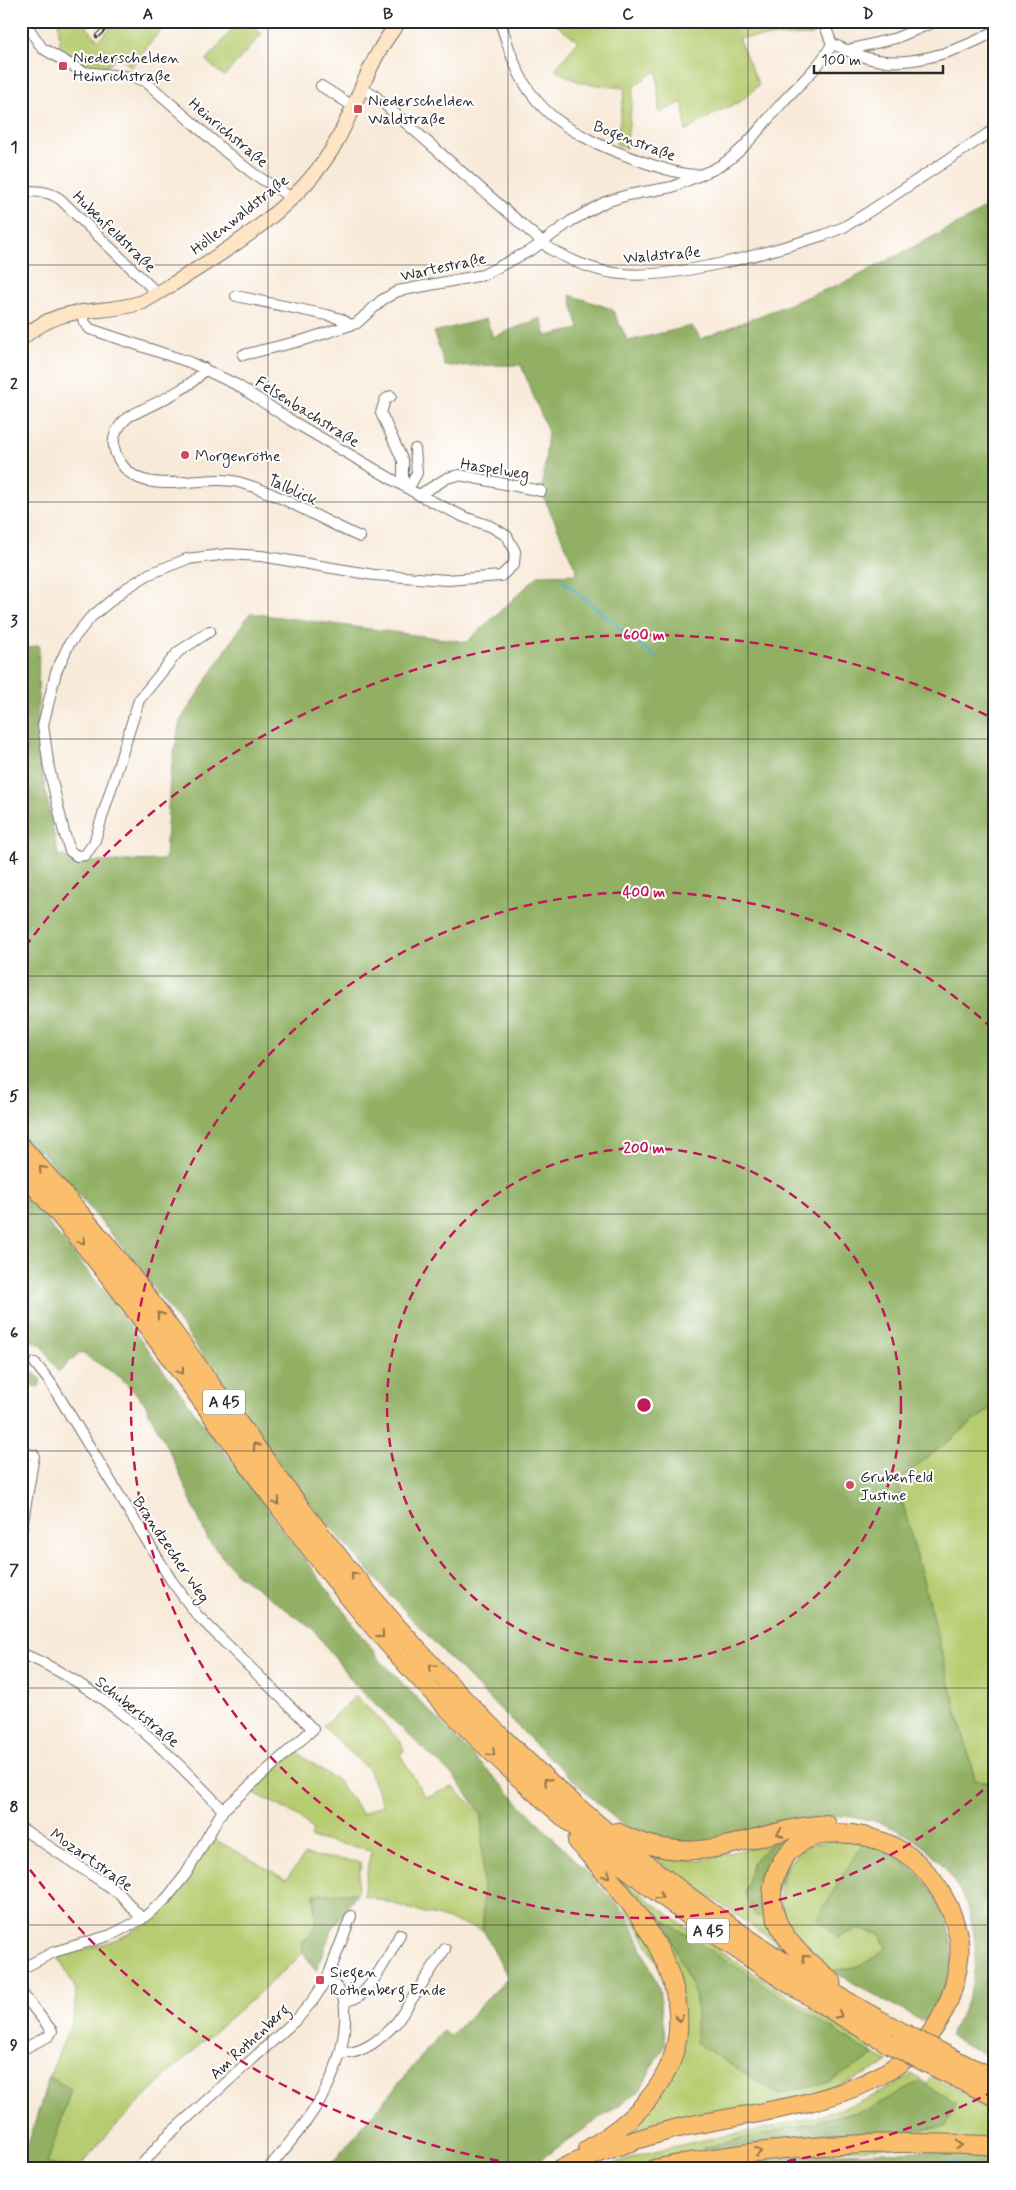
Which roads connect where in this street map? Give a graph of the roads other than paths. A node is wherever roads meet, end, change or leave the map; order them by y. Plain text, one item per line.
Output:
1 (400, 21) edge
2 (500, 21) edge
3 (823, 21) edge
4 (934, 22) edge
5 (25, 23) edge
6 (995, 31) edge
7 (832, 44) junction
8 (848, 50) junction
9 (321, 86) dead end
10 (361, 88) junction
11 (353, 106) junction
12 (995, 129) edge
13 (701, 175) junction
14 (21, 192) edge
15 (292, 198) junction
16 (542, 242) junction
17 (157, 294) junction
18 (236, 296) dead end
19 (81, 311) junction
20 (350, 326) junction
21 (21, 339) edge
22 (243, 355) dead end
23 (204, 368) junction
24 (391, 396) dead end
25 (415, 449) dead end
26 (406, 487) junction
27 (541, 491) dead end
28 (419, 495) junction
29 (360, 537) dead end
30 (210, 631) dead end
31 (21, 1146) edge
32 (21, 1171) edge
33 (57, 1198) junction
34 (35, 1363) dead end
35 (21, 1454) edge
36 (21, 1533) edge
37 (21, 1653) edge
38 (541, 1799) junction
39 (223, 1810) junction
40 (584, 1813) junction
41 (21, 1828) edge
42 (351, 1916) dead end
43 (142, 1919) junction
44 (400, 1934) dead end
45 (445, 1949) dead end
46 (21, 1969) edge
47 (327, 1979) junction
48 (21, 1992) edge
49 (345, 2001) junction
50 (884, 2022) junction
51 (21, 2050) edge
52 (342, 2053) junction
53 (962, 2072) junction
54 (995, 2078) edge
55 (995, 2097) edge
56 (995, 2146) edge
57 (138, 2169) edge
58 (268, 2169) edge
59 (552, 2169) edge
60 (560, 2169) edge
61 (582, 2169) edge
62 (654, 2169) edge

1 - 10 street, Höllenwaldstraße
2 - 13 street, Bogenstraße
3 - 7 street
4 - 8 street
5 - 15 street, Heinrichstraße
6 - 8 street
7 - 8 street
7 - 13 street
9 - 11 street
10 - 11 street, Höllenwaldstraße
10 - 16 street, Waldstraße
11 - 15 street, Höllenwaldstraße
12 - 16 street, Waldstraße
13 - 16 street, Wartestraße
14 - 17 street, Hubenfeldstraße
15 - 17 street, Höllenwaldstraße
16 - 20 street, Wartestraße
17 - 19 street, Höllenwaldstraße
18 - 20 street
19 - 21 street, Höllenwaldstraße
19 - 23 street, Felsenbachstraße
20 - 22 street, Wartestraße
23 - 26 street, Felsenbachstraße
23 - 29 street, Talblick
24 - 26 street
25 - 26 street
26 - 28 street, Felsenbachstraße
27 - 28 street, Haspelweg
28 - 30 street, Felsenbachstraße
33 -> 31 highway, A 45
32 - 33 highway, A 45
33 -> 38 highway, A 45
40 -> 33 highway, A 45
34 - 39 street, Brandzecher Weg
35 - 36 street
37 - 39 street, Schubertstraße
38 -> 53 highway, A 45, bridge
38 -> 59 highway
39 - 43 street
40 - 50 highway, A 45
61 -> 40 highway
41 - 43 street, Mozartstraße
42 - 47 street, Am Rothenberg
43 - 46 street
44 - 49 street
45 - 52 street
47 - 49 street
47 - 57 street, Am Rothenberg
48 - 51 street
49 - 52 street
50 - 53 highway, A 45, bridge
50 -> 60 highway
52 - 58 street
53 - 54 highway, A 45
53 - 55 highway, A 45
62 -> 56 highway

